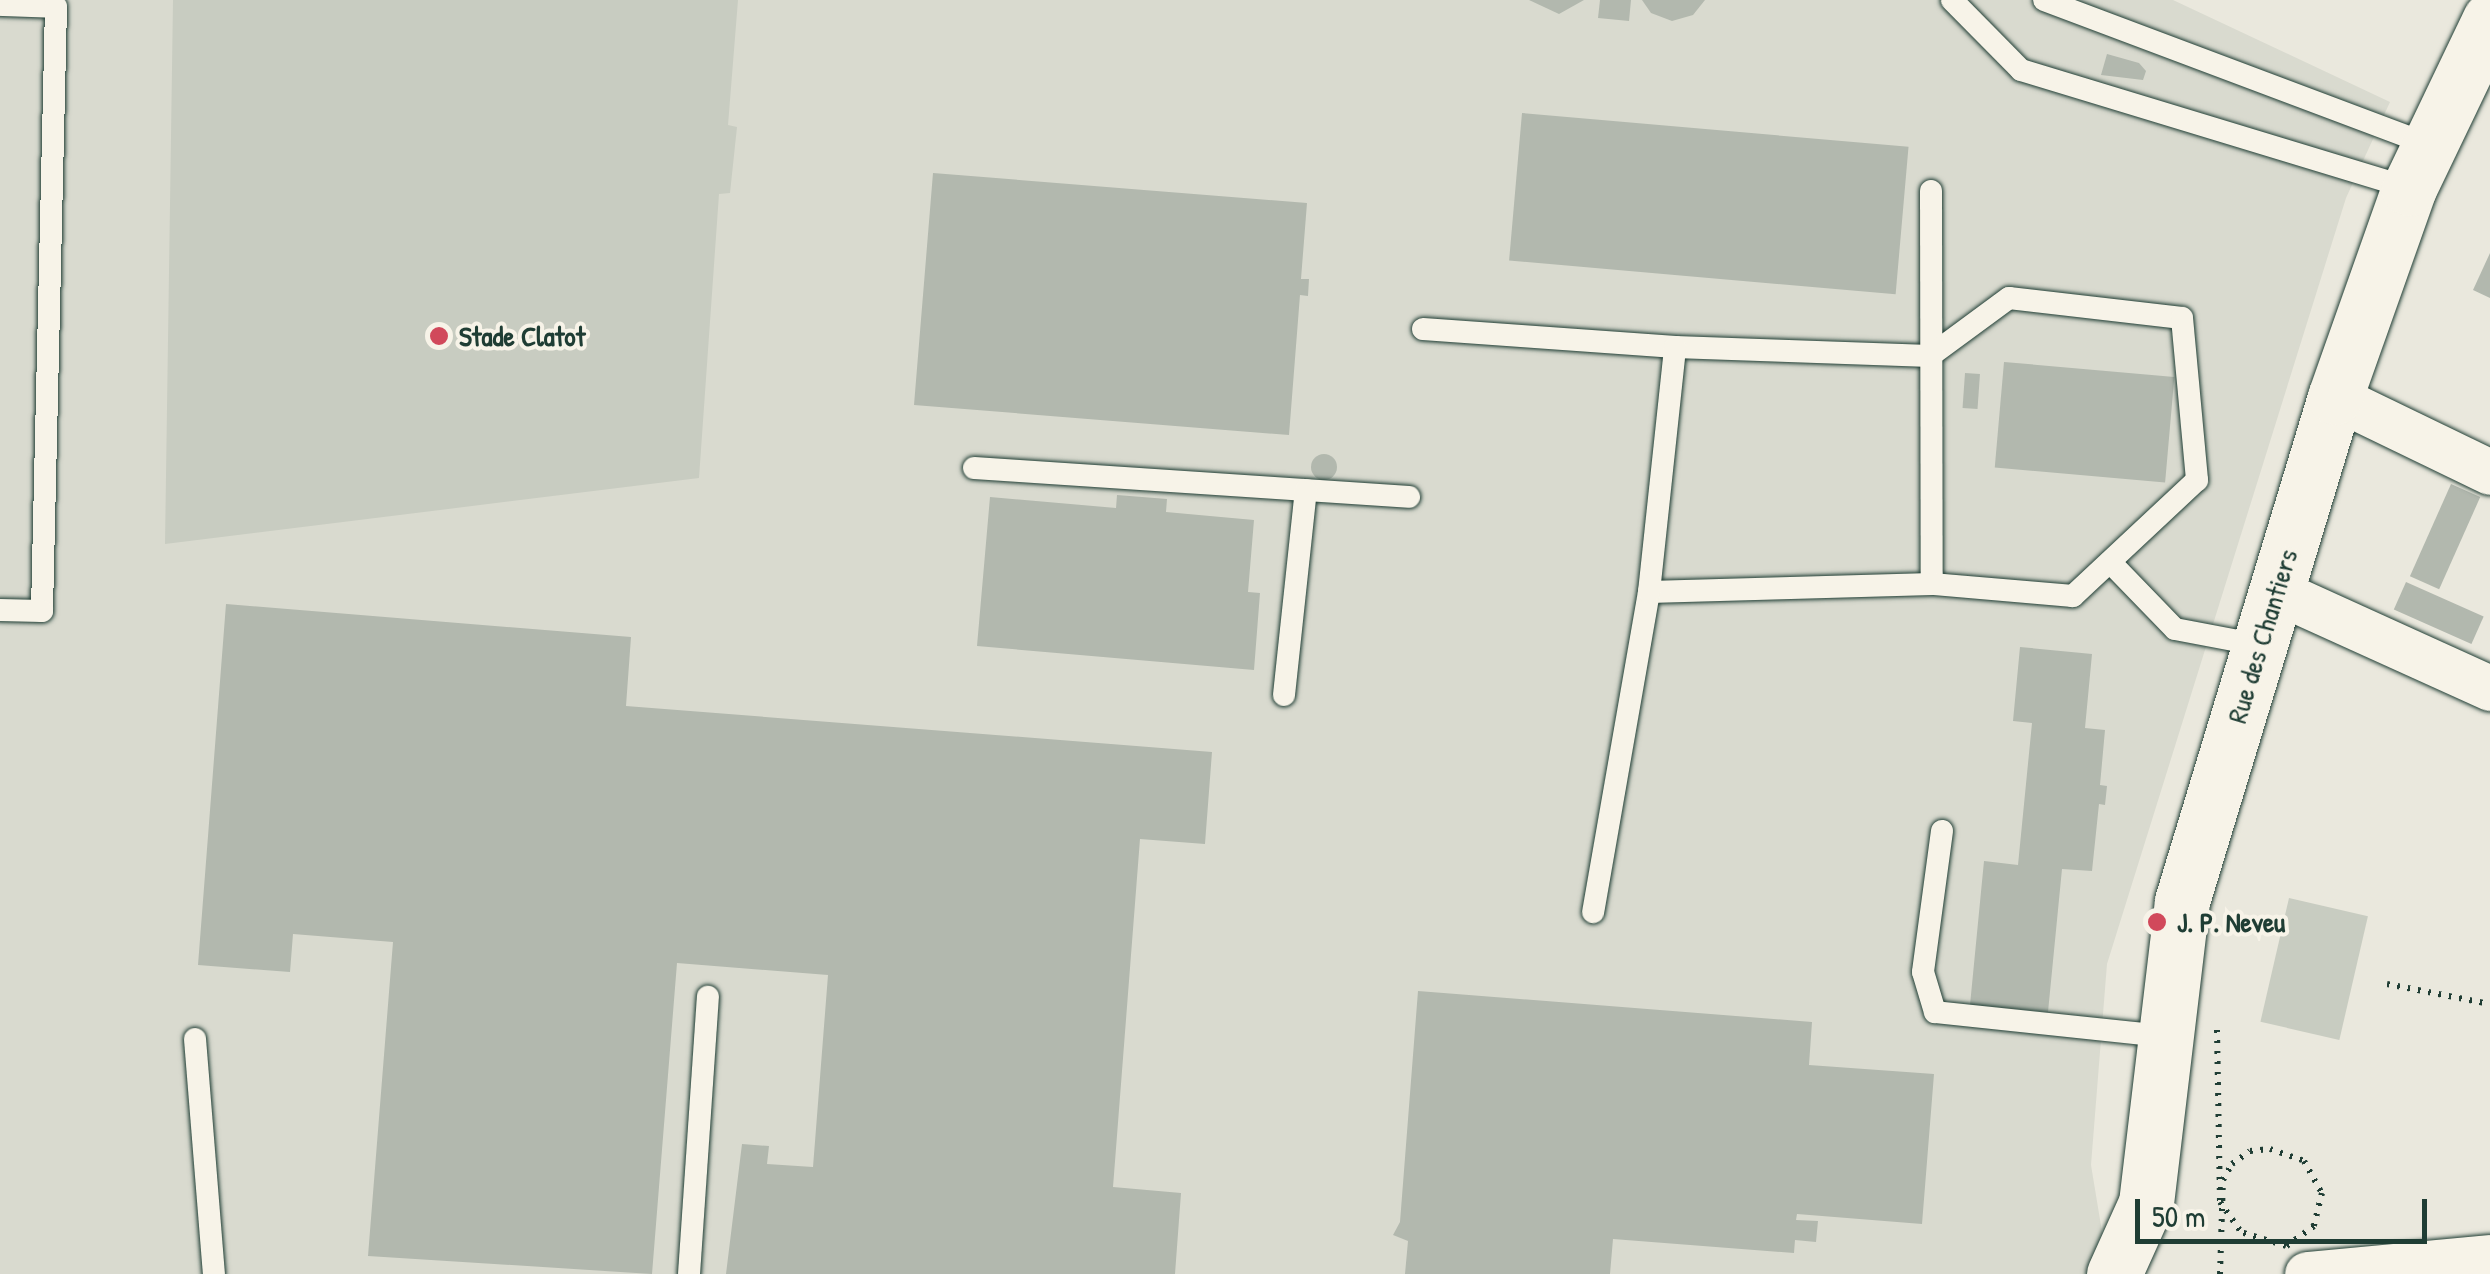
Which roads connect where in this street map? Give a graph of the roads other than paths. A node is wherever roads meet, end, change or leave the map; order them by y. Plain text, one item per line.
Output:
1 (1952, 0) edge
2 (2044, 0) edge
3 (0, 5) edge
4 (2490, 18) edge
5 (2418, 166) junction
6 (1931, 192) dead end
7 (1423, 329) dead end
8 (1676, 347) junction
9 (1930, 356) junction
10 (2335, 397) junction
11 (974, 468) dead end
12 (2490, 472) edge
13 (1306, 490) junction
14 (1410, 497) dead end
15 (2110, 562) junction
16 (1932, 584) junction
17 (2276, 591) junction
18 (1649, 592) junction
19 (0, 610) edge
20 (2260, 645) junction
21 (2490, 688) edge
22 (1284, 695) dead end
23 (1942, 831) dead end
24 (1593, 912) dead end
25 (708, 997) dead end
26 (2167, 1014) junction
27 (195, 1039) dead end
28 (2490, 1257) edge
29 (214, 1274) edge
30 (689, 1274) edge
31 (2114, 1274) edge
32 (2307, 1274) edge

1 - 5 lane
2 - 5 lane
3 - 19 lane
4 - 5 street, Rue des Chantiers
5 - 10 street, Rue des Chantiers
6 - 9 lane
7 - 8 lane
8 - 9 lane
8 - 18 lane
9 - 15 lane
9 - 16 lane
10 - 12 street
10 - 17 street, Rue des Chantiers
11 - 13 lane
13 - 14 lane
13 - 22 lane
15 - 16 lane
15 - 20 lane
16 - 18 lane
17 - 20 street, Rue des Chantiers
17 - 21 street
18 - 24 lane
20 - 26 street, Rue des Chantiers
23 - 26 lane
25 - 30 lane
26 - 31 street, Rue des Chantiers
27 - 29 lane
28 - 32 street

